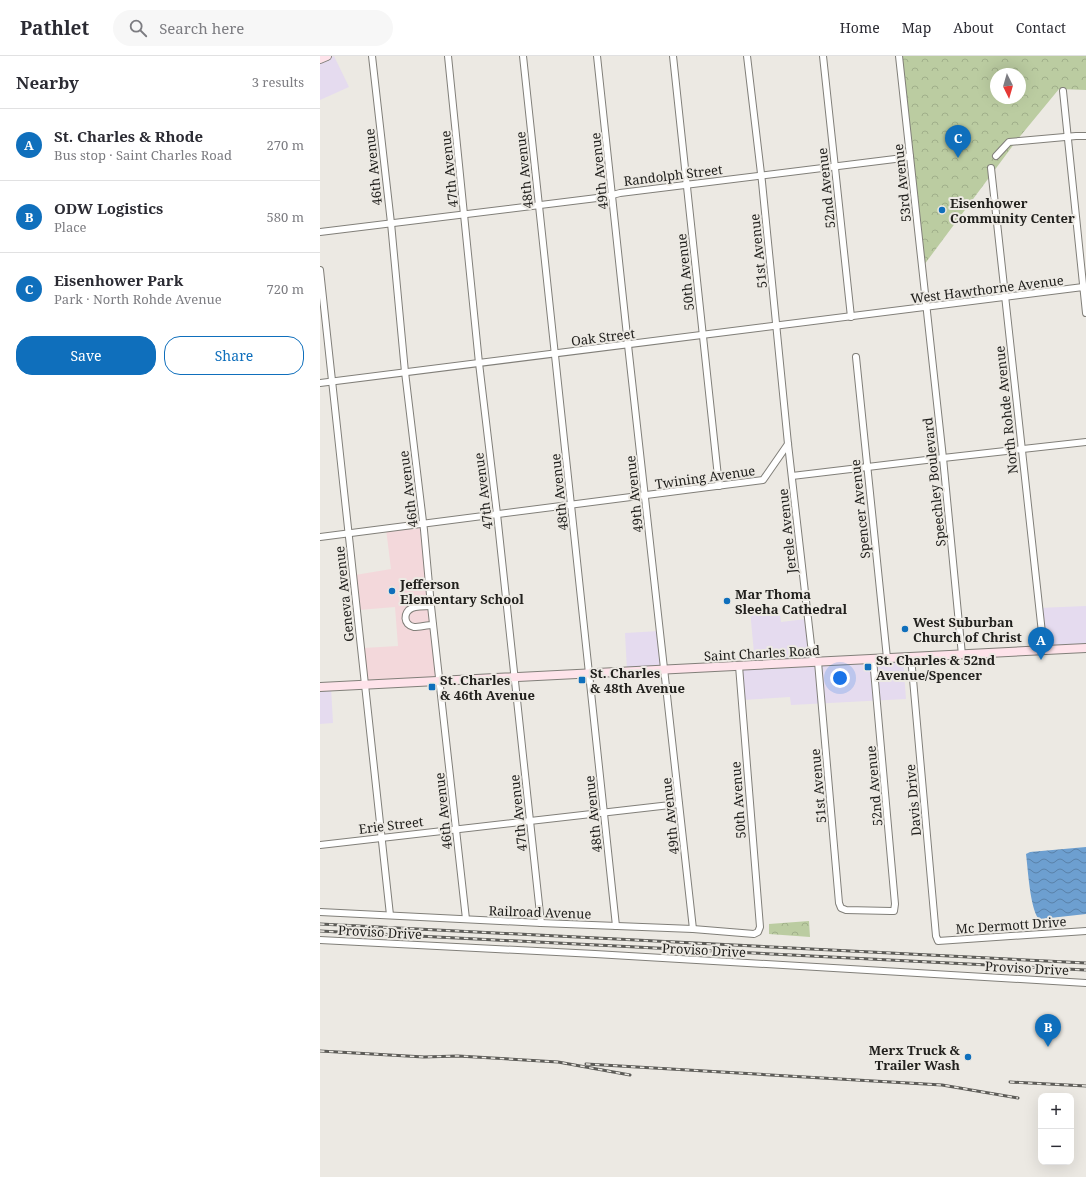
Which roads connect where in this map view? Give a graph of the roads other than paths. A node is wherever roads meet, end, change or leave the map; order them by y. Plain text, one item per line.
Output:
1 (327, 56) edge
2 (372, 56) edge
3 (448, 56) edge
4 (523, 56) edge
5 (597, 56) edge
6 (673, 56) edge
7 (748, 56) edge
8 (823, 56) edge
9 (899, 56) edge
10 (320, 59) edge
11 (1063, 91) dead end
12 (1086, 136) edge
13 (1068, 137) junction
14 (910, 156) junction
15 (996, 156) dead end
16 (835, 166) junction
17 (991, 168) dead end
18 (761, 175) junction
19 (687, 185) junction
20 (613, 195) junction
21 (539, 205) junction
22 (465, 214) junction
23 (391, 223) junction
24 (320, 232) edge
25 (320, 270) edge
26 (1085, 288) edge
27 (1005, 297) junction
28 (927, 308) junction
29 (890, 312) joint
30 (1086, 313) edge
31 (851, 317) junction
32 (777, 326) junction
33 (702, 335) junction
34 (628, 345) junction
35 (555, 354) junction
36 (856, 357) dead end
37 (479, 363) junction
38 (405, 372) junction
39 (332, 382) junction
40 (320, 383) edge
41 (1086, 442) edge
42 (788, 444) junction
43 (1022, 449) junction
44 (943, 458) junction
45 (867, 468) junction
46 (792, 476) junction
47 (719, 486) junction
48 (645, 496) junction
49 (571, 505) junction
50 (497, 514) junction
51 (423, 524) junction
52 (348, 533) junction
53 (320, 536) edge
54 (431, 606) junction
55 (433, 625) junction
56 (1086, 648) edge
57 (1044, 651) junction
58 (962, 655) junction
59 (912, 657) junction
60 (887, 658) junction
61 (873, 659) junction
62 (816, 662) junction
63 (739, 666) junction
64 (664, 670) junction
65 (589, 674) junction
66 (515, 677) junction
67 (440, 681) junction
68 (365, 685) junction
69 (320, 687) edge
70 (679, 804) junction
71 (604, 812) junction
72 (530, 820) junction
73 (456, 829) junction
74 (381, 838) junction
75 (320, 845) edge
76 (841, 908) joint
77 (320, 912) edge
78 (390, 915) junction
79 (466, 919) junction
80 (541, 923) junction
81 (616, 926) junction
82 (693, 929) junction
83 (1086, 931) edge
84 (758, 932) joint
85 (320, 940) edge
86 (938, 941) joint
87 (1086, 983) edge

1 - 10 main road
2 - 23 street, 46th Avenue
3 - 22 street, 47th Avenue
4 - 21 street, 48th Avenue
5 - 20 street, 49th Avenue
6 - 19 street, 50th Avenue
7 - 18 street, 51st Avenue
8 - 16 street, 52nd Avenue
9 - 14 street, 53rd Avenue
11 - 13 street
12 - 13 street
13 - 15 street
13 - 26 street
14 - 16 street, Randolph Street
14 - 28 street, 53rd Avenue
16 - 18 street, Randolph Street
16 - 31 street, 52nd Avenue
17 - 27 street, North Rohde Avenue
18 - 19 street, Randolph Street
18 - 32 street, 51st Avenue
19 - 20 street, Randolph Street
19 - 33 street, 50th Avenue
20 - 21 street, Randolph Street
20 - 34 street, 49th Avenue
21 - 22 street, Randolph Street
21 - 35 street, 48th Avenue
22 - 23 street, Randolph Street
22 - 37 street, 47th Avenue
23 - 24 street, Randolph Street
23 - 38 street, 46th Avenue
25 - 39 street, Geneva Avenue
26 - 27 street, West Hawthorne Avenue
26 - 30 street
27 - 28 street, West Hawthorne Avenue
27 - 43 street, North Rohde Avenue
28 - 29 street, West Hawthorne Avenue
28 - 44 street, Speechley Boulevard
29 - 31 street, Oak Street
31 - 32 street, Oak Street
32 - 33 street, Oak Street
32 - 42 street, 51st Avenue
33 - 34 street, Oak Street
33 - 47 street, 50th Avenue
34 - 35 street, Oak Street
34 - 48 street, 49th Avenue
35 - 37 street, Oak Street
35 - 49 street, 48th Avenue
36 - 45 street, Spencer Avenue
37 - 38 street, Oak Street
37 - 50 street, 47th Avenue
38 - 39 street, Oak Street
38 - 51 street, 46th Avenue
39 - 40 street, Oak Street
39 - 52 street, Geneva Avenue
41 - 43 street
42 - 46 street, Jerele Avenue
42 - 47 street, Twining Avenue
43 - 44 street
43 - 57 street, North Rohde Avenue
44 - 45 street
44 - 58 street, Speechley Boulevard
45 - 46 street
45 - 60 street, Spencer Avenue
46 - 62 street, Jerele Avenue
47 - 48 street, Twining Avenue
48 - 49 street, Twining Avenue
48 - 64 street, 49th Avenue
49 - 50 street, Twining Avenue
49 - 65 street, 48th Avenue
50 - 51 street, Twining Avenue
50 - 66 street, 47th Avenue
51 - 52 street, Twining Avenue
51 - 54 street, 46th Avenue
52 - 53 street, Twining Avenue
52 - 68 street, Geneva Avenue
54 - 55 street, 46th Avenue
54 - 55 street
55 - 67 street, 46th Avenue
56 - 57 main road, Saint Charles Road
57 - 58 main road, Saint Charles Road
58 - 59 main road, Saint Charles Road
59 - 60 main road, Saint Charles Road
59 - 86 street, Davis Drive
60 - 61 main road, Saint Charles Road
61 - 62 main road, Saint Charles Road
61 - 76 street, 52nd Avenue
62 - 63 main road, Saint Charles Road
62 - 76 street, 51st Avenue
63 - 64 main road, Saint Charles Road
63 - 84 street, 50th Avenue
64 - 65 main road, Saint Charles Road
64 - 70 street, 49th Avenue
65 - 66 main road, Saint Charles Road
65 - 71 street, 48th Avenue
66 - 67 main road, Saint Charles Road
66 - 72 street, 47th Avenue
67 - 68 main road, Saint Charles Road
67 - 73 street, 46th Avenue
68 - 69 main road, Saint Charles Road
68 - 74 street, Geneva Avenue
70 - 71 street, Erie Street
70 - 82 street, 49th Avenue
71 - 72 street, Erie Street
71 - 81 street, 48th Avenue
72 - 73 street, Erie Street
72 - 80 street, 47th Avenue
73 - 74 street, Erie Street
73 - 79 street, 46th Avenue
74 - 75 street, Erie Street
74 - 78 street, Geneva Avenue
77 - 78 street, Railroad Avenue
78 - 79 street, Railroad Avenue
79 - 80 street, Railroad Avenue
80 - 81 street, Railroad Avenue
81 - 82 street, Railroad Avenue
82 - 84 street, Railroad Avenue
83 - 86 street, Mc Dermott Drive
85 - 87 street, Proviso Drive

